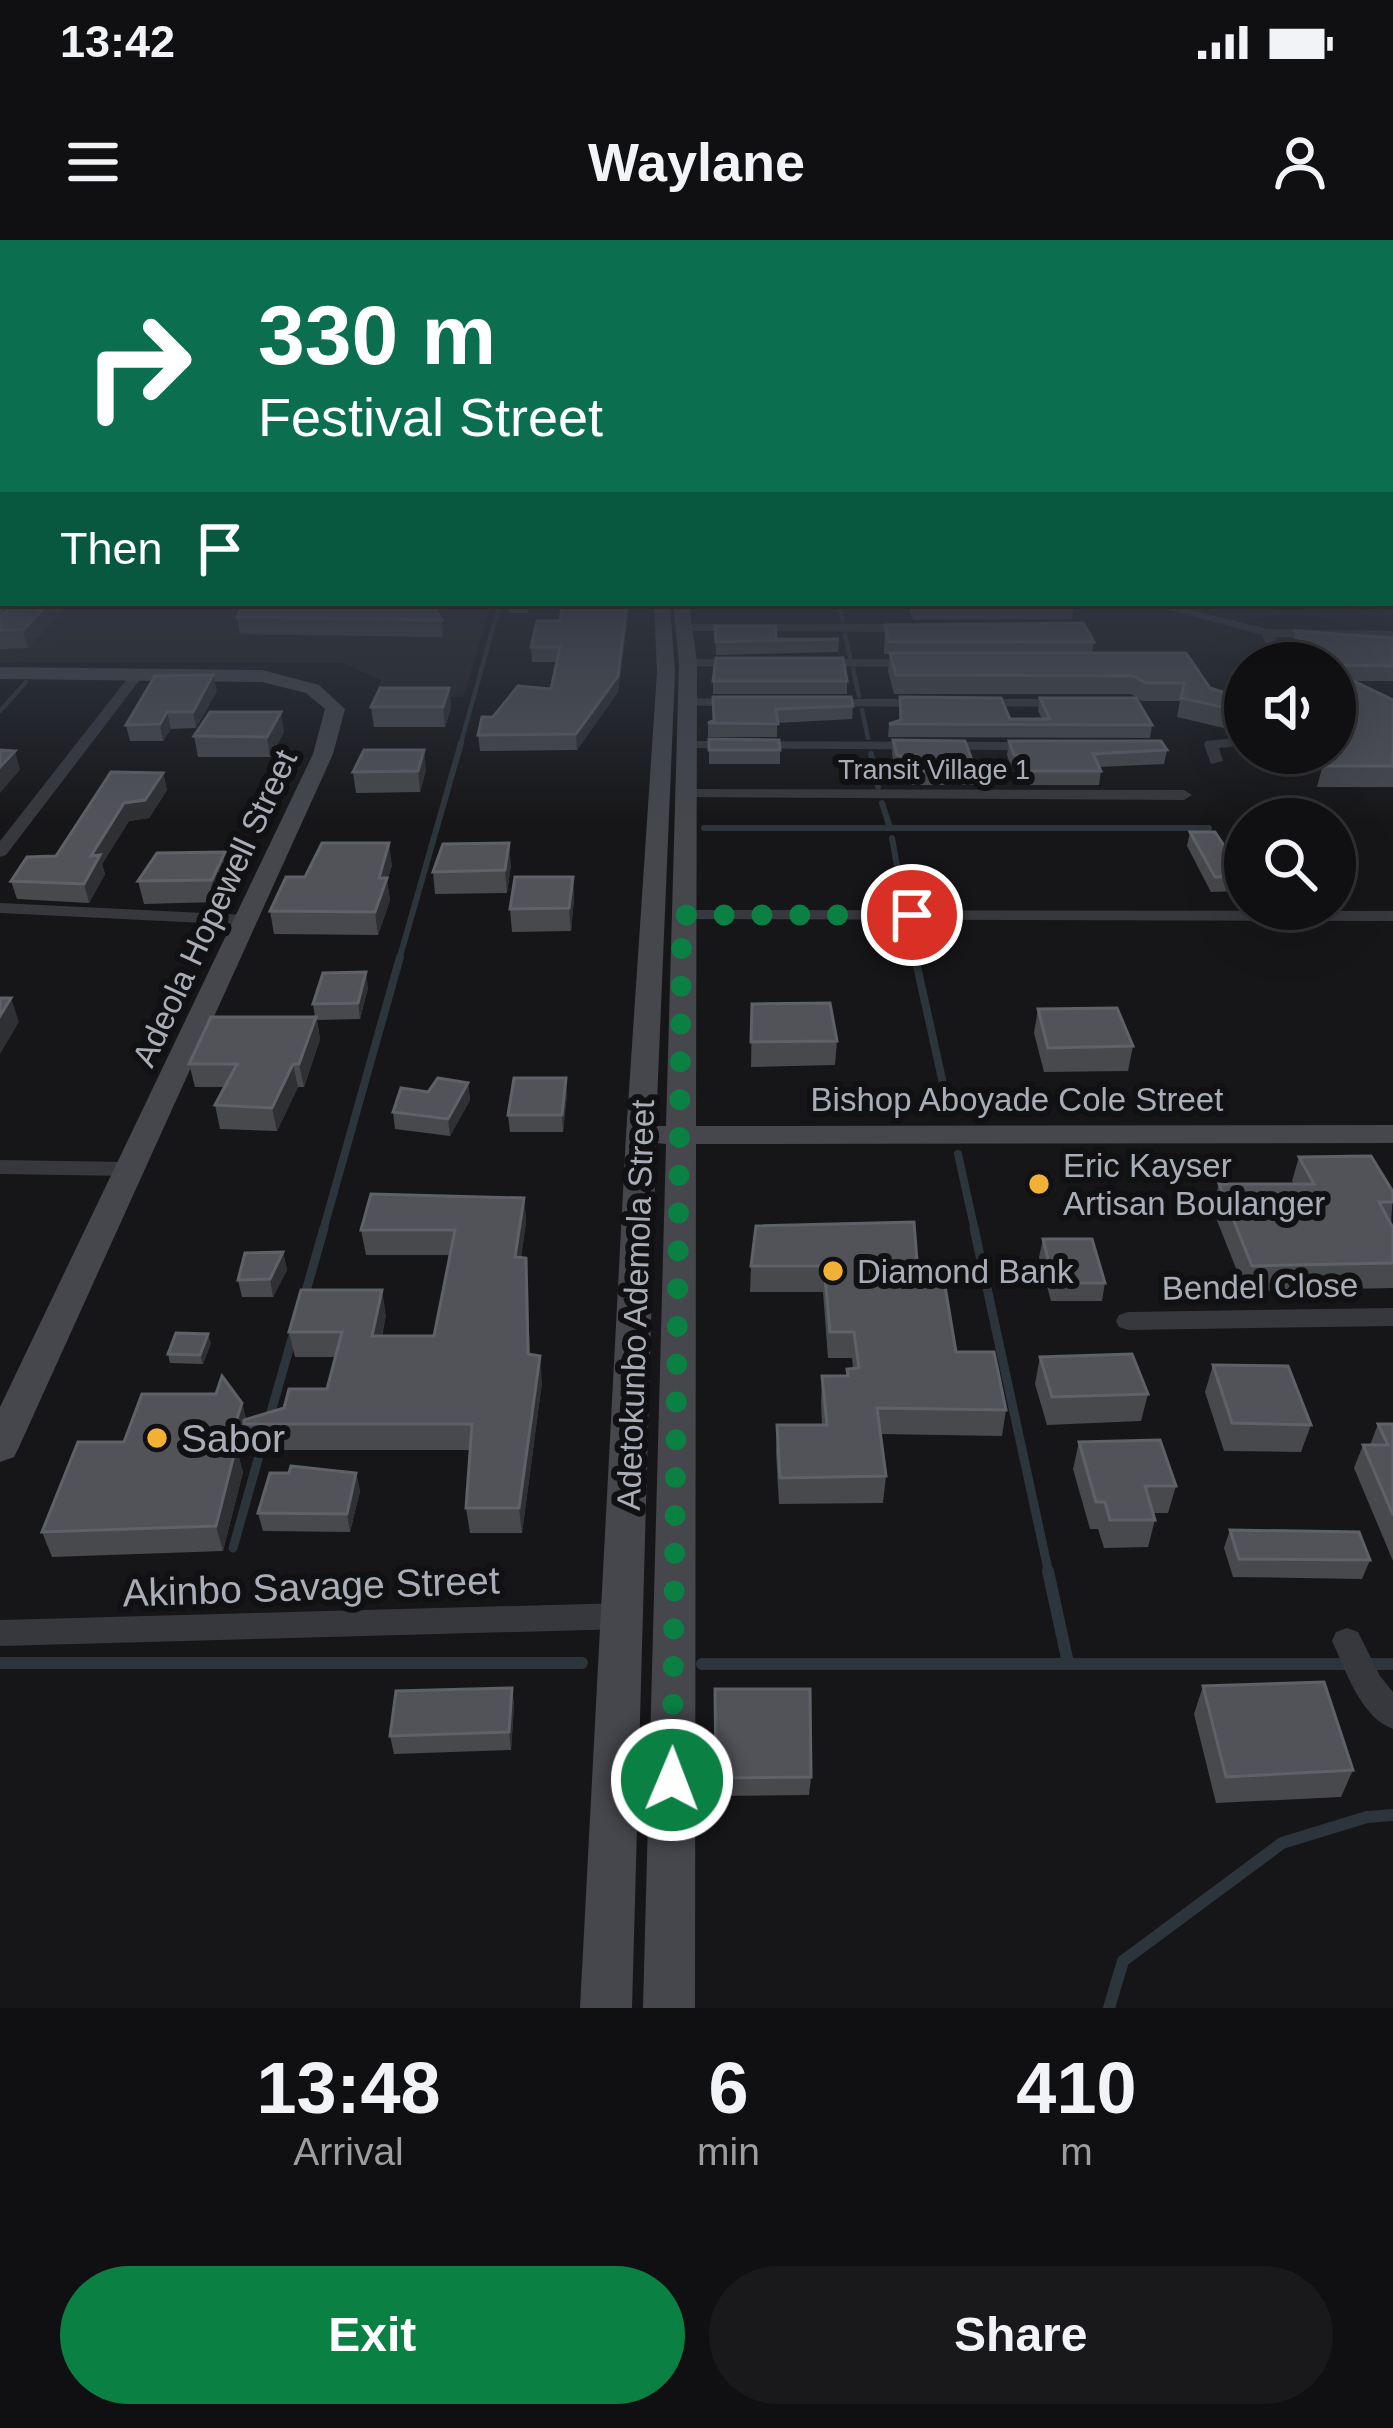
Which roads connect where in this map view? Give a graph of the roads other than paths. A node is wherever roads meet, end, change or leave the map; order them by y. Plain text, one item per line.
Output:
1 (670, 659) edge
2 (682, 659) edge
3 (744, 659) edge
4 (752, 663) edge
5 (800, 663) edge
6 (920, 663) edge
7 (0, 673) edge
8 (139, 673) junction
9 (686, 703) junction
10 (751, 703) edge
11 (798, 703) edge
12 (941, 703) edge
13 (964, 703) edge
14 (1083, 703) edge
15 (1224, 743) edge
16 (686, 746) junction
17 (1061, 746) edge
18 (1216, 761) dead end
19 (683, 794) junction
20 (1184, 795) dead end
21 (0, 852) edge
22 (0, 908) edge
23 (682, 915) junction
24 (1393, 916) edge
25 (245, 920) junction
26 (1393, 1116) edge
27 (641, 1126) junction
28 (680, 1126) junction
29 (1393, 1134) edge
30 (0, 1167) edge
31 (129, 1169) junction
32 (1393, 1317) edge
33 (1128, 1322) dead end
34 (0, 1447) edge
35 (624, 1616) junction
36 (0, 1633) edge
37 (1347, 1641) dead end
38 (1393, 1714) edge
39 (606, 2008) edge
40 (669, 2008) edge

1 - 27 main road, Adetokunbo Ademola Street
2 - 9 main road, Adetokunbo Ademola Street
3 - 4 street
5 - 6 street
7 - 8 main road, Adeola Hopewell Street
8 - 21 street
8 - 25 main road, Adeola Hopewell Street
9 - 10 street
9 - 16 main road, Adetokunbo Ademola Street
11 - 12 street
13 - 14 street
15 - 18 street
16 - 17 street
16 - 19 main road, Adetokunbo Ademola Street
19 - 20 street, Transit Village 1
19 - 23 main road, Adetokunbo Ademola Street
22 - 25 street
23 - 24 street
23 - 28 main road, Adetokunbo Ademola Street
25 - 31 main road, Adeola Hopewell Street
26 - 28 main road, Bishop Aboyade Cole Street
27 - 28 main road, Bishop Aboyade Cole Street
27 - 35 main road, Adetokunbo Ademola Street
28 - 29 main road, Bishop Aboyade Cole Street
28 - 40 main road, Adetokunbo Ademola Street
30 - 31 street
31 - 34 main road, Adeola Hopewell Street
32 - 33 street, Bendel Close
35 - 36 street, Akinbo Savage Street
35 - 39 main road, Adetokunbo Ademola Street
37 - 38 street

